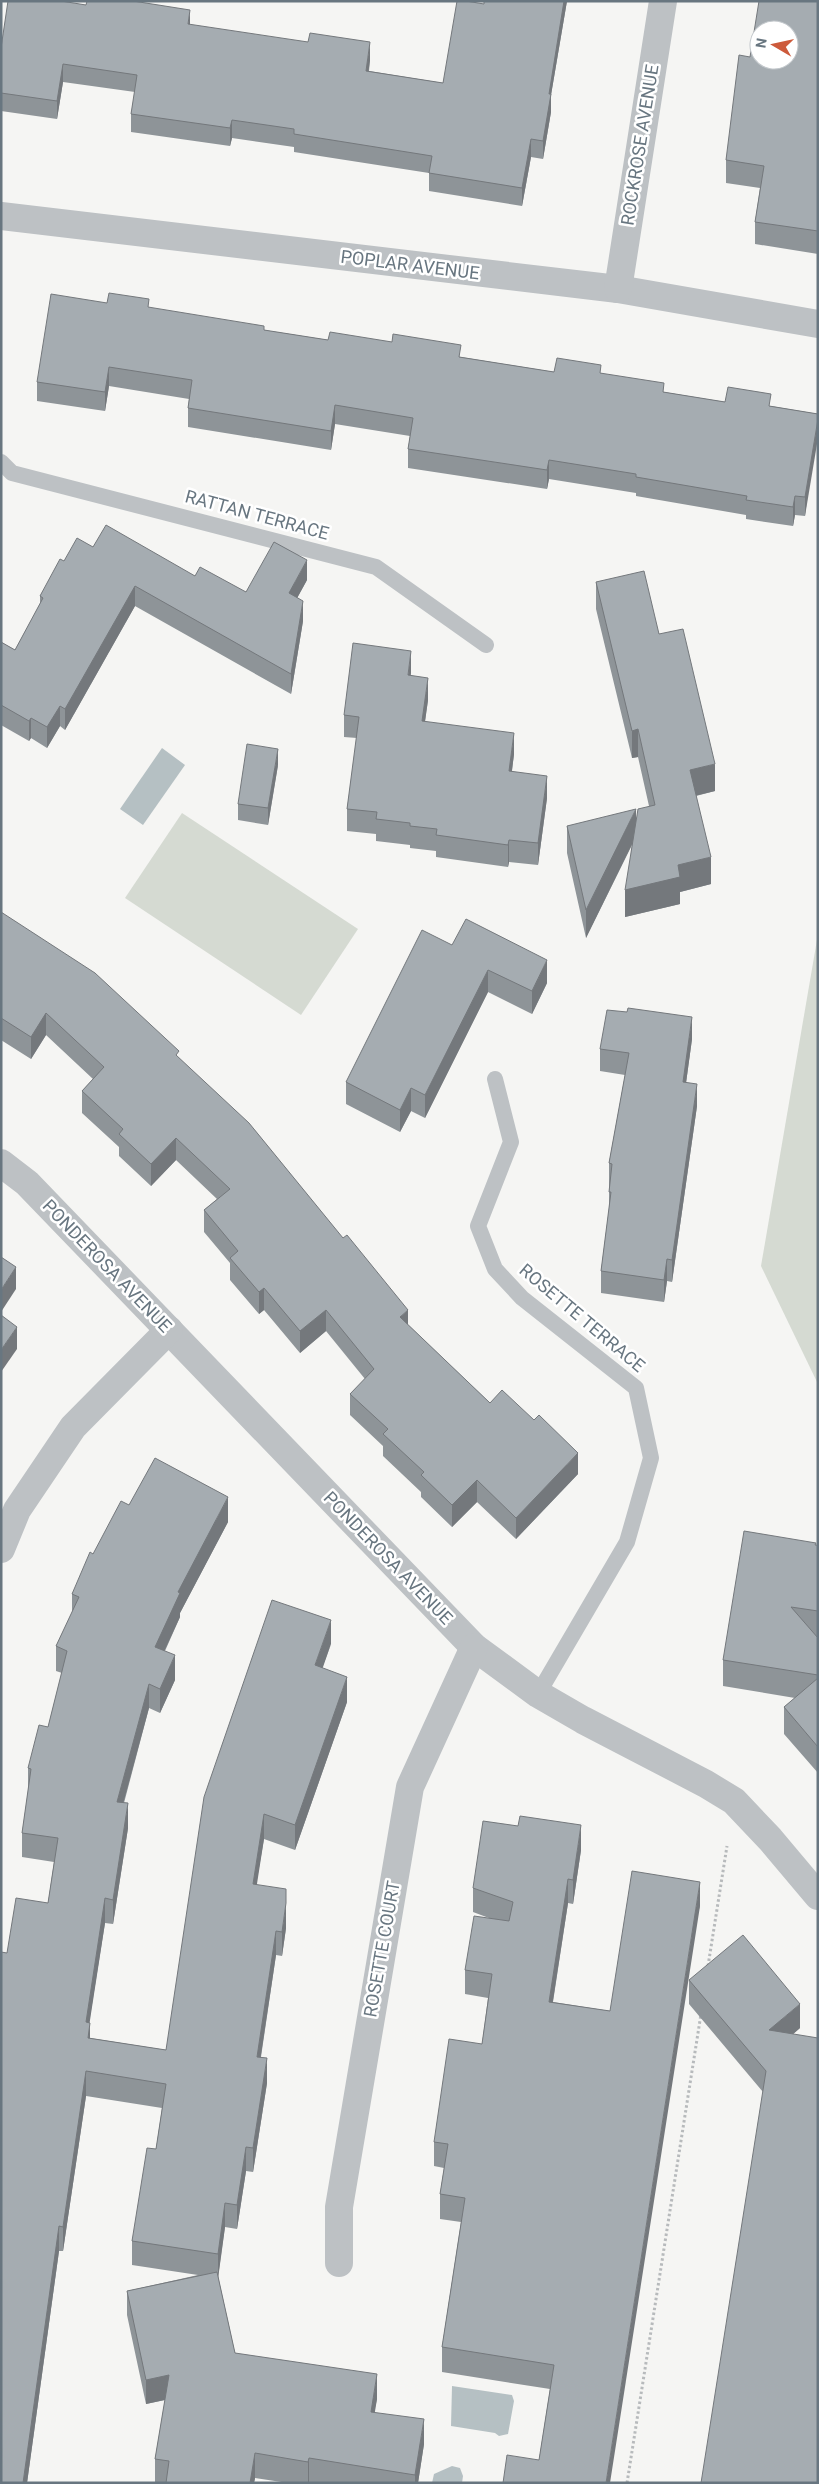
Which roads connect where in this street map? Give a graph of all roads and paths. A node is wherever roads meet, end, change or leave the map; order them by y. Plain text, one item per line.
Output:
1 (662, 1) edge
2 (1, 216) edge
3 (618, 290) junction
4 (818, 324) edge
5 (1, 462) edge
6 (486, 645) dead end
7 (495, 1079) dead end
8 (1, 1163) edge
9 (168, 1330) junction
10 (1, 1549) edge
11 (474, 1647) junction
12 (538, 1694) junction
13 (734, 1801) junction
14 (818, 1896) edge
15 (707, 1976) edge
16 (702, 2006) edge
17 (339, 2263) dead end
18 (627, 2483) edge

1 - 3 street, ROCKROSE AVENUE
2 - 3 street, POPLAR AVENUE
3 - 4 street, POPLAR AVENUE
5 - 6 lane, RATTAN TERRACE
7 - 12 lane, ROSETTE TERRACE
8 - 9 street, PONDEROSA AVENUE
9 - 10 street
9 - 11 street, PONDEROSA AVENUE
11 - 12 street, PONDEROSA AVENUE
11 - 17 street, ROSETTE COURT
12 - 13 street, PONDEROSA AVENUE
13 - 14 street, PONDEROSA AVENUE
13 - 15 path
16 - 18 path

